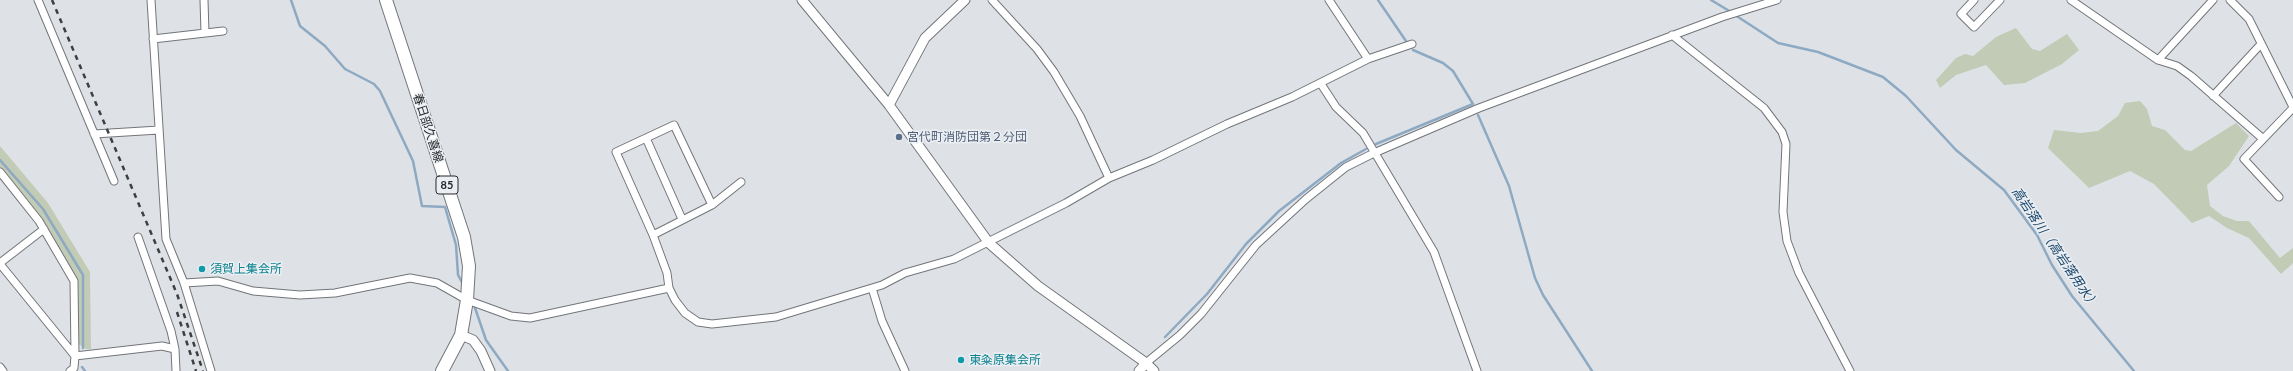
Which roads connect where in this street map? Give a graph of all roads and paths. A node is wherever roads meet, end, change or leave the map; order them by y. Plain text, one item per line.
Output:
1 (38, 0) edge
2 (151, 0) edge
3 (204, 0) edge
4 (386, 0) edge
5 (802, 0) edge
6 (965, 0) edge
7 (992, 0) edge
8 (1329, 0) edge
9 (1777, 0) edge
10 (1974, 0) edge
11 (2000, 0) edge
12 (2070, 0) edge
13 (2213, 0) edge
14 (2230, 0) edge
15 (223, 31) dead end
16 (205, 33) junction
17 (1672, 35) junction
18 (153, 39) junction
19 (1412, 44) dead end
20 (2261, 44) junction
21 (1368, 59) junction
22 (2158, 60) junction
23 (1321, 84) junction
24 (2213, 96) junction
25 (889, 104) junction
26 (2293, 107) edge
27 (159, 130) junction
28 (94, 134) junction
29 (646, 138) junction
30 (2262, 138) junction
31 (1374, 153) junction
32 (0, 172) edge
33 (1109, 178) junction
34 (114, 181) dead end
35 (741, 182) dead end
36 (2279, 197) dead end
37 (712, 205) junction
38 (682, 219) junction
39 (44, 229) junction
40 (653, 235) junction
41 (138, 237) dead end
42 (989, 242) junction
43 (0, 263) edge
44 (184, 283) junction
45 (668, 288) junction
46 (872, 288) junction
47 (467, 300) junction
48 (461, 335) junction
49 (175, 349) junction
50 (75, 356) junction
51 (1146, 363) junction
52 (0, 367) edge
53 (3, 371) edge
54 (70, 371) edge
55 (176, 371) edge
56 (211, 371) edge
57 (442, 371) edge
58 (490, 371) edge
59 (905, 371) edge
60 (1139, 371) edge
61 (1154, 371) edge
62 (1477, 371) edge
63 (1850, 371) edge

1 - 28 street
2 - 18 street
3 - 16 street
4 - 47 main road, 春日部久喜線 / 85
5 - 25 street
6 - 25 street
7 - 33 street
8 - 21 street
9 - 17 street
10 - 11 street
12 - 22 street
13 - 22 street
14 - 20 street
15 - 16 street
16 - 18 street
17 - 31 street
17 - 63 street
18 - 27 street
19 - 21 street
20 - 24 street
20 - 26 street
21 - 23 street
22 - 24 street
23 - 31 street
23 - 33 street
24 - 30 street
25 - 42 street
26 - 30 street
27 - 28 street
27 - 44 street
28 - 34 street
29 - 37 street
29 - 38 street
29 - 40 street
30 - 36 street
31 - 51 street
31 - 62 street
32 - 39 street
33 - 42 street
35 - 37 street
37 - 38 street
38 - 40 street
39 - 43 street
39 - 50 street
40 - 45 street
41 - 49 street
42 - 46 street
42 - 51 street
43 - 50 street
44 - 47 street
44 - 56 street
45 - 46 street
45 - 47 street
46 - 59 street
47 - 48 main road, 春日部久喜線 / 85
48 - 57 main road, 春日部久喜線 / 85
48 - 58 street
49 - 50 street
49 - 55 street
50 - 54 street
51 - 60 street
51 - 61 street
52 - 53 street

